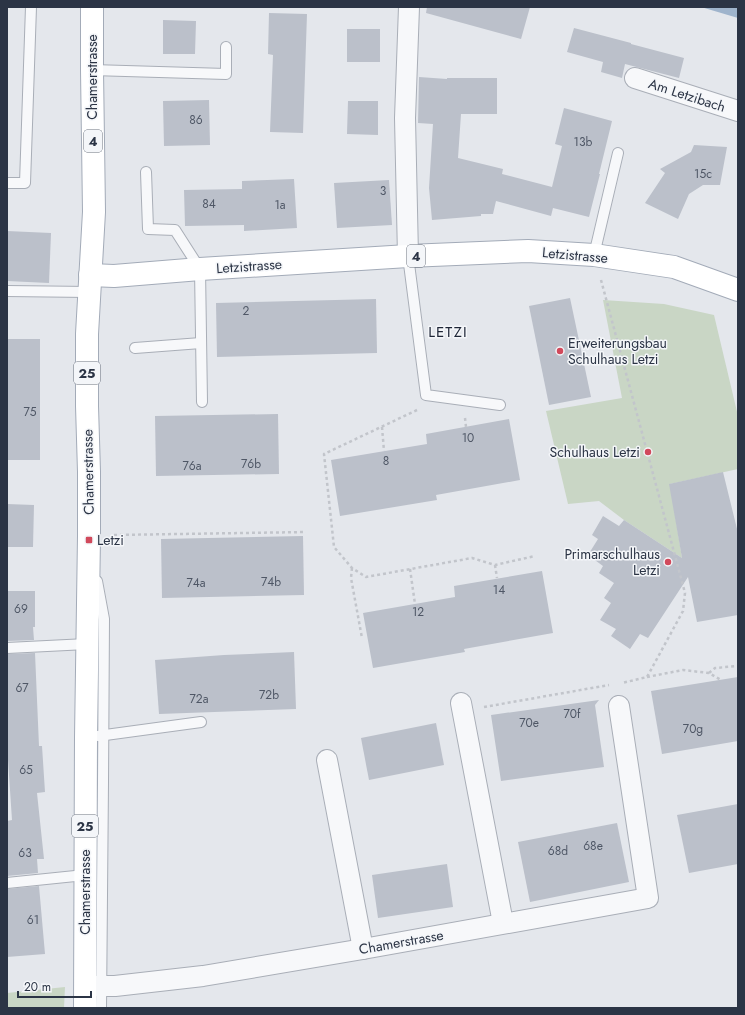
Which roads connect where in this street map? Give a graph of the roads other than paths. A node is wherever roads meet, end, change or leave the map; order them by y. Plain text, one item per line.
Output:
1 (31, 7) edge
2 (92, 7) edge
3 (409, 7) edge
4 (226, 47) dead end
5 (92, 70) junction
6 (635, 78) dead end
7 (738, 111) edge
8 (618, 153) dead end
9 (146, 172) dead end
10 (7, 183) edge
11 (594, 254) junction
12 (408, 256) junction
13 (200, 269) junction
14 (90, 284) junction
15 (738, 290) edge
16 (7, 291) edge
17 (201, 343) junction
18 (135, 348) dead end
19 (202, 402) dead end
20 (500, 405) dead end
21 (89, 536) junction
22 (87, 644) junction
23 (7, 648) edge
24 (619, 706) dead end
25 (462, 707) road end
26 (201, 722) dead end
27 (95, 736) junction
28 (327, 760) dead end
29 (85, 875) junction
30 (7, 883) edge
31 (503, 923) junction
32 (363, 949) junction
33 (93, 986) junction
34 (85, 1008) edge
35 (101, 1008) edge

1 - 10 lane
2 - 5 main road, Chamerstrasse / 4
3 - 12 street
4 - 5 lane
5 - 14 main road, Chamerstrasse / 4
6 - 7 street, Am Letzibach
8 - 11 lane
9 - 13 lane
11 - 12 main road, Letzistrasse / 4
11 - 15 main road, Letzistrasse / 4
12 - 13 main road, Letzistrasse / 4
12 - 20 lane
13 - 14 main road, Letzistrasse / 4
13 - 17 lane
14 - 16 lane
14 - 21 main road, Chamerstrasse / 25
17 - 18 lane
17 - 19 lane
21 - 22 main road, Chamerstrasse / 25
21 - 27 lane
22 - 23 lane
22 - 27 main road, Chamerstrasse / 25
24 - 31 street, Chamerstrasse
25 - 31 street
26 - 27 lane
27 - 29 main road, Chamerstrasse / 25
27 - 33 lane
28 - 32 street
29 - 30 lane
29 - 33 main road, Chamerstrasse / 25
31 - 32 street, Chamerstrasse
32 - 33 street, Chamerstrasse
33 - 34 main road, Chamerstrasse / 25
33 - 35 lane

